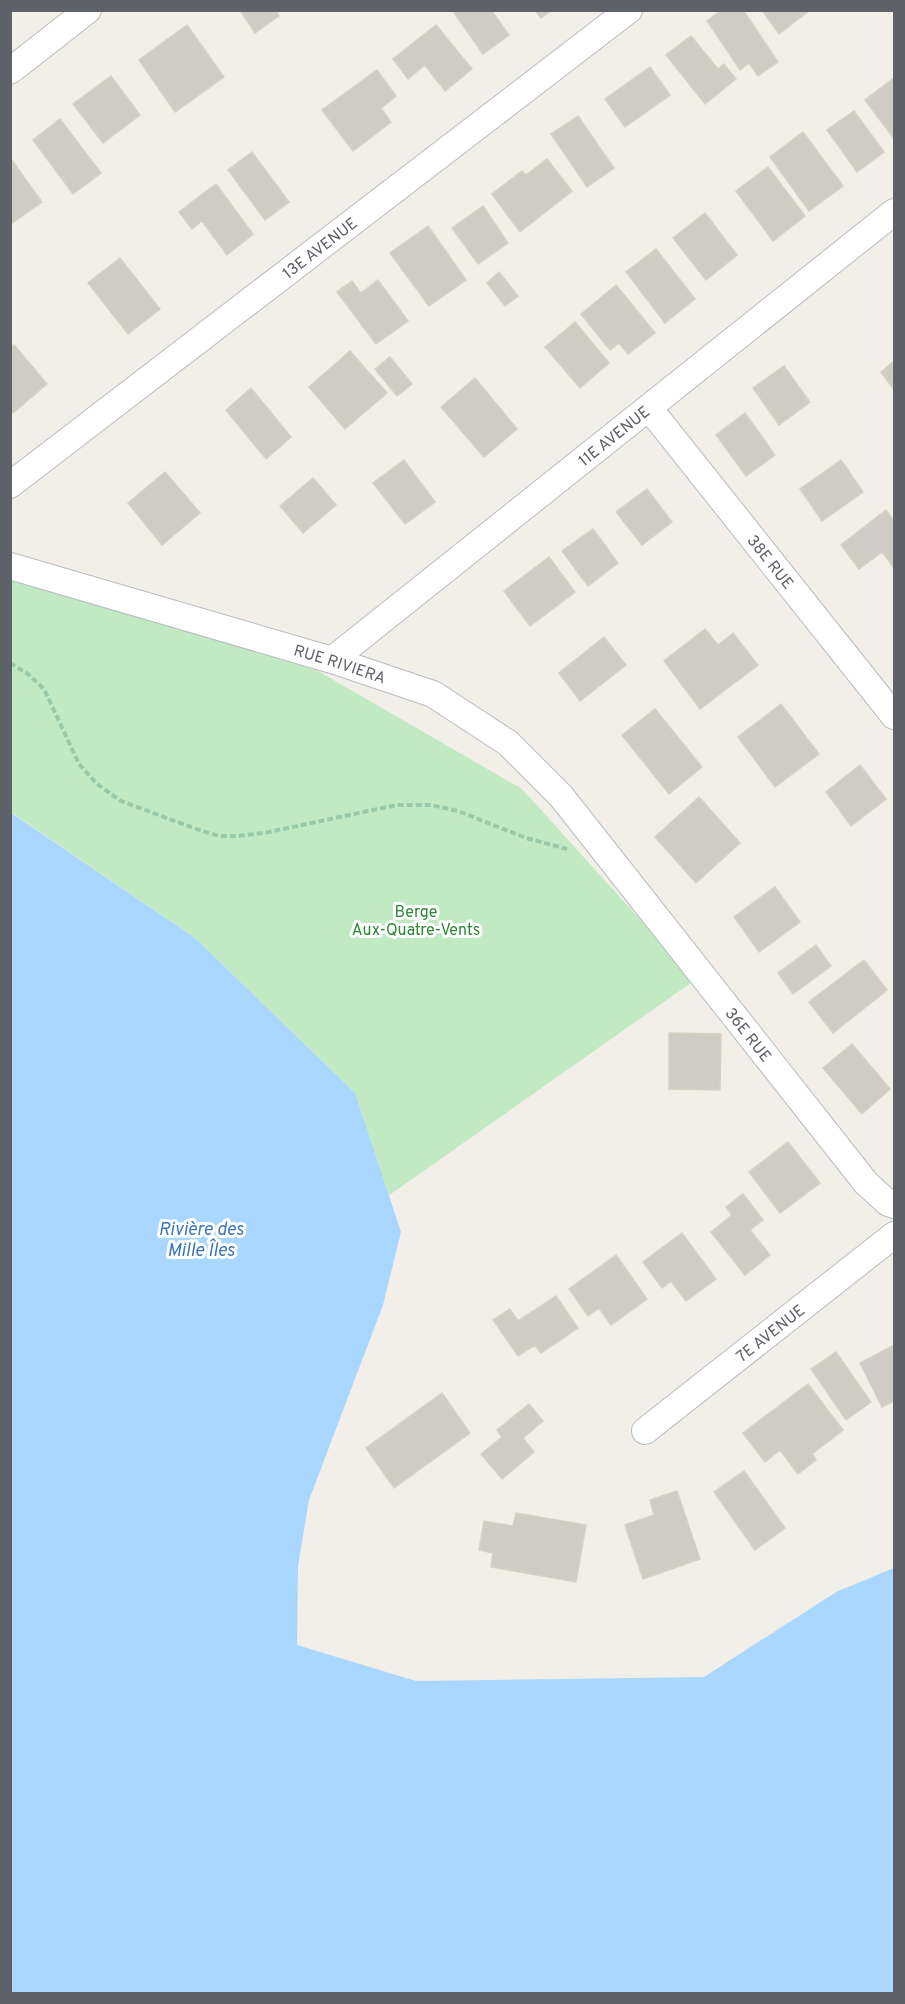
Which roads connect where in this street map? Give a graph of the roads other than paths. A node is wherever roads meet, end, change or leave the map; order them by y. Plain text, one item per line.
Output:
1 (88, 10) edge
2 (628, 10) edge
3 (10, 71) edge
4 (894, 212) edge
5 (649, 408) junction
6 (10, 485) edge
7 (10, 566) edge
8 (332, 660) junction
9 (894, 716) edge
10 (611, 858) joint
11 (894, 1205) edge
12 (894, 1235) edge
13 (645, 1431) dead end

1 - 3 street
2 - 6 street, 13E AVENUE
4 - 5 street, 11E AVENUE
5 - 8 street, 11E AVENUE
5 - 9 street, 38E RUE
7 - 8 street, RUE RIVIERA
8 - 10 street, RUE RIVIERA
10 - 11 street, 36E RUE
12 - 13 street, 7E AVENUE

